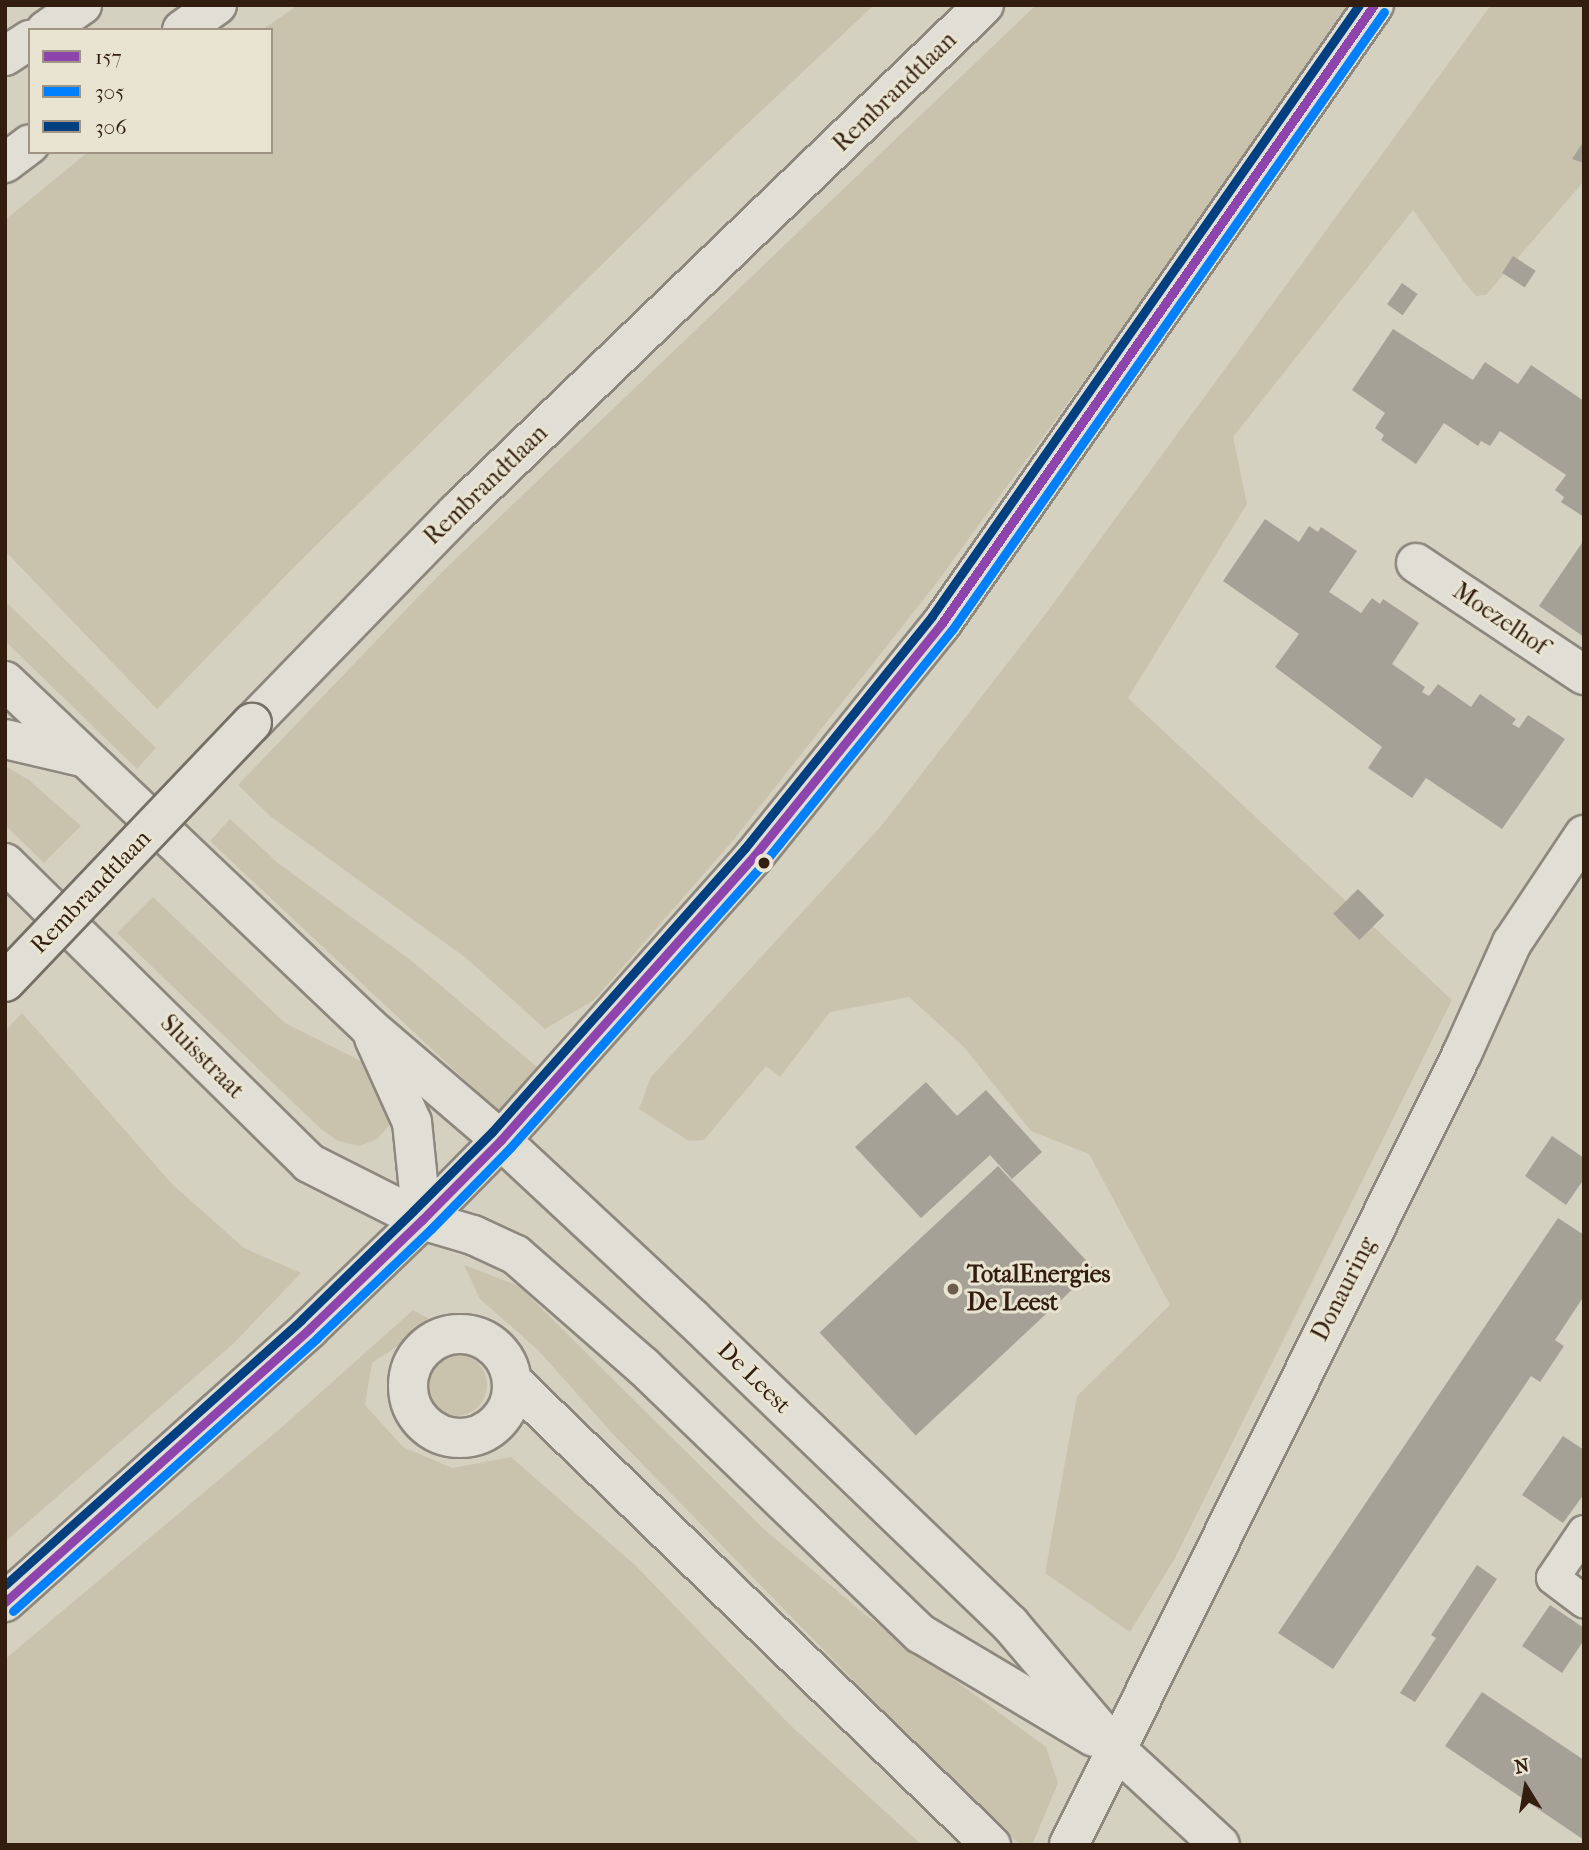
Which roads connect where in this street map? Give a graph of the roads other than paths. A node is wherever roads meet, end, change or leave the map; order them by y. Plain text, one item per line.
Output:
1 (82, 5) edge
2 (217, 5) edge
3 (984, 5) edge
4 (1374, 5) edge
5 (49, 28) edge
6 (185, 28) edge
7 (28, 41) edge
8 (5, 57) edge
9 (28, 146) edge
10 (5, 163) edge
11 (1416, 564) dead end
12 (1584, 675) edge
13 (5, 681) edge
14 (5, 739) edge
15 (84, 757) junction
16 (1584, 835) edge
17 (5, 863) edge
18 (1571, 875) edge
19 (5, 982) edge
20 (369, 1027) junction
21 (501, 1140) junction
22 (422, 1220) junction
23 (512, 1381) dead end
24 (1584, 1532) edge
25 (1584, 1601) edge
26 (5, 1602) edge
27 (1117, 1750) junction
28 (990, 1845) edge
29 (1069, 1845) edge
30 (1220, 1845) edge

1 - 5 main road
2 - 6 main road
3 - 19 main road, Rembrandtlaan, bridge
4 - 21 main road
7 - 8 main road
9 - 10 main road
11 - 12 main road, Moezelhof
13 - 15 main road
14 - 15 main road
15 - 20 main road
16 - 18 main road, Donauring
17 - 22 main road, Sluisstraat
18 - 27 main road, Donauring
20 - 21 main road, De Leest
20 - 22 main road
21 - 22 main road
21 - 27 main road, De Leest
22 - 26 main road
22 - 27 main road, De Leest
23 - 28 main road
24 - 25 lane
27 - 29 main road, Donauring
27 - 30 main road, De Leest

